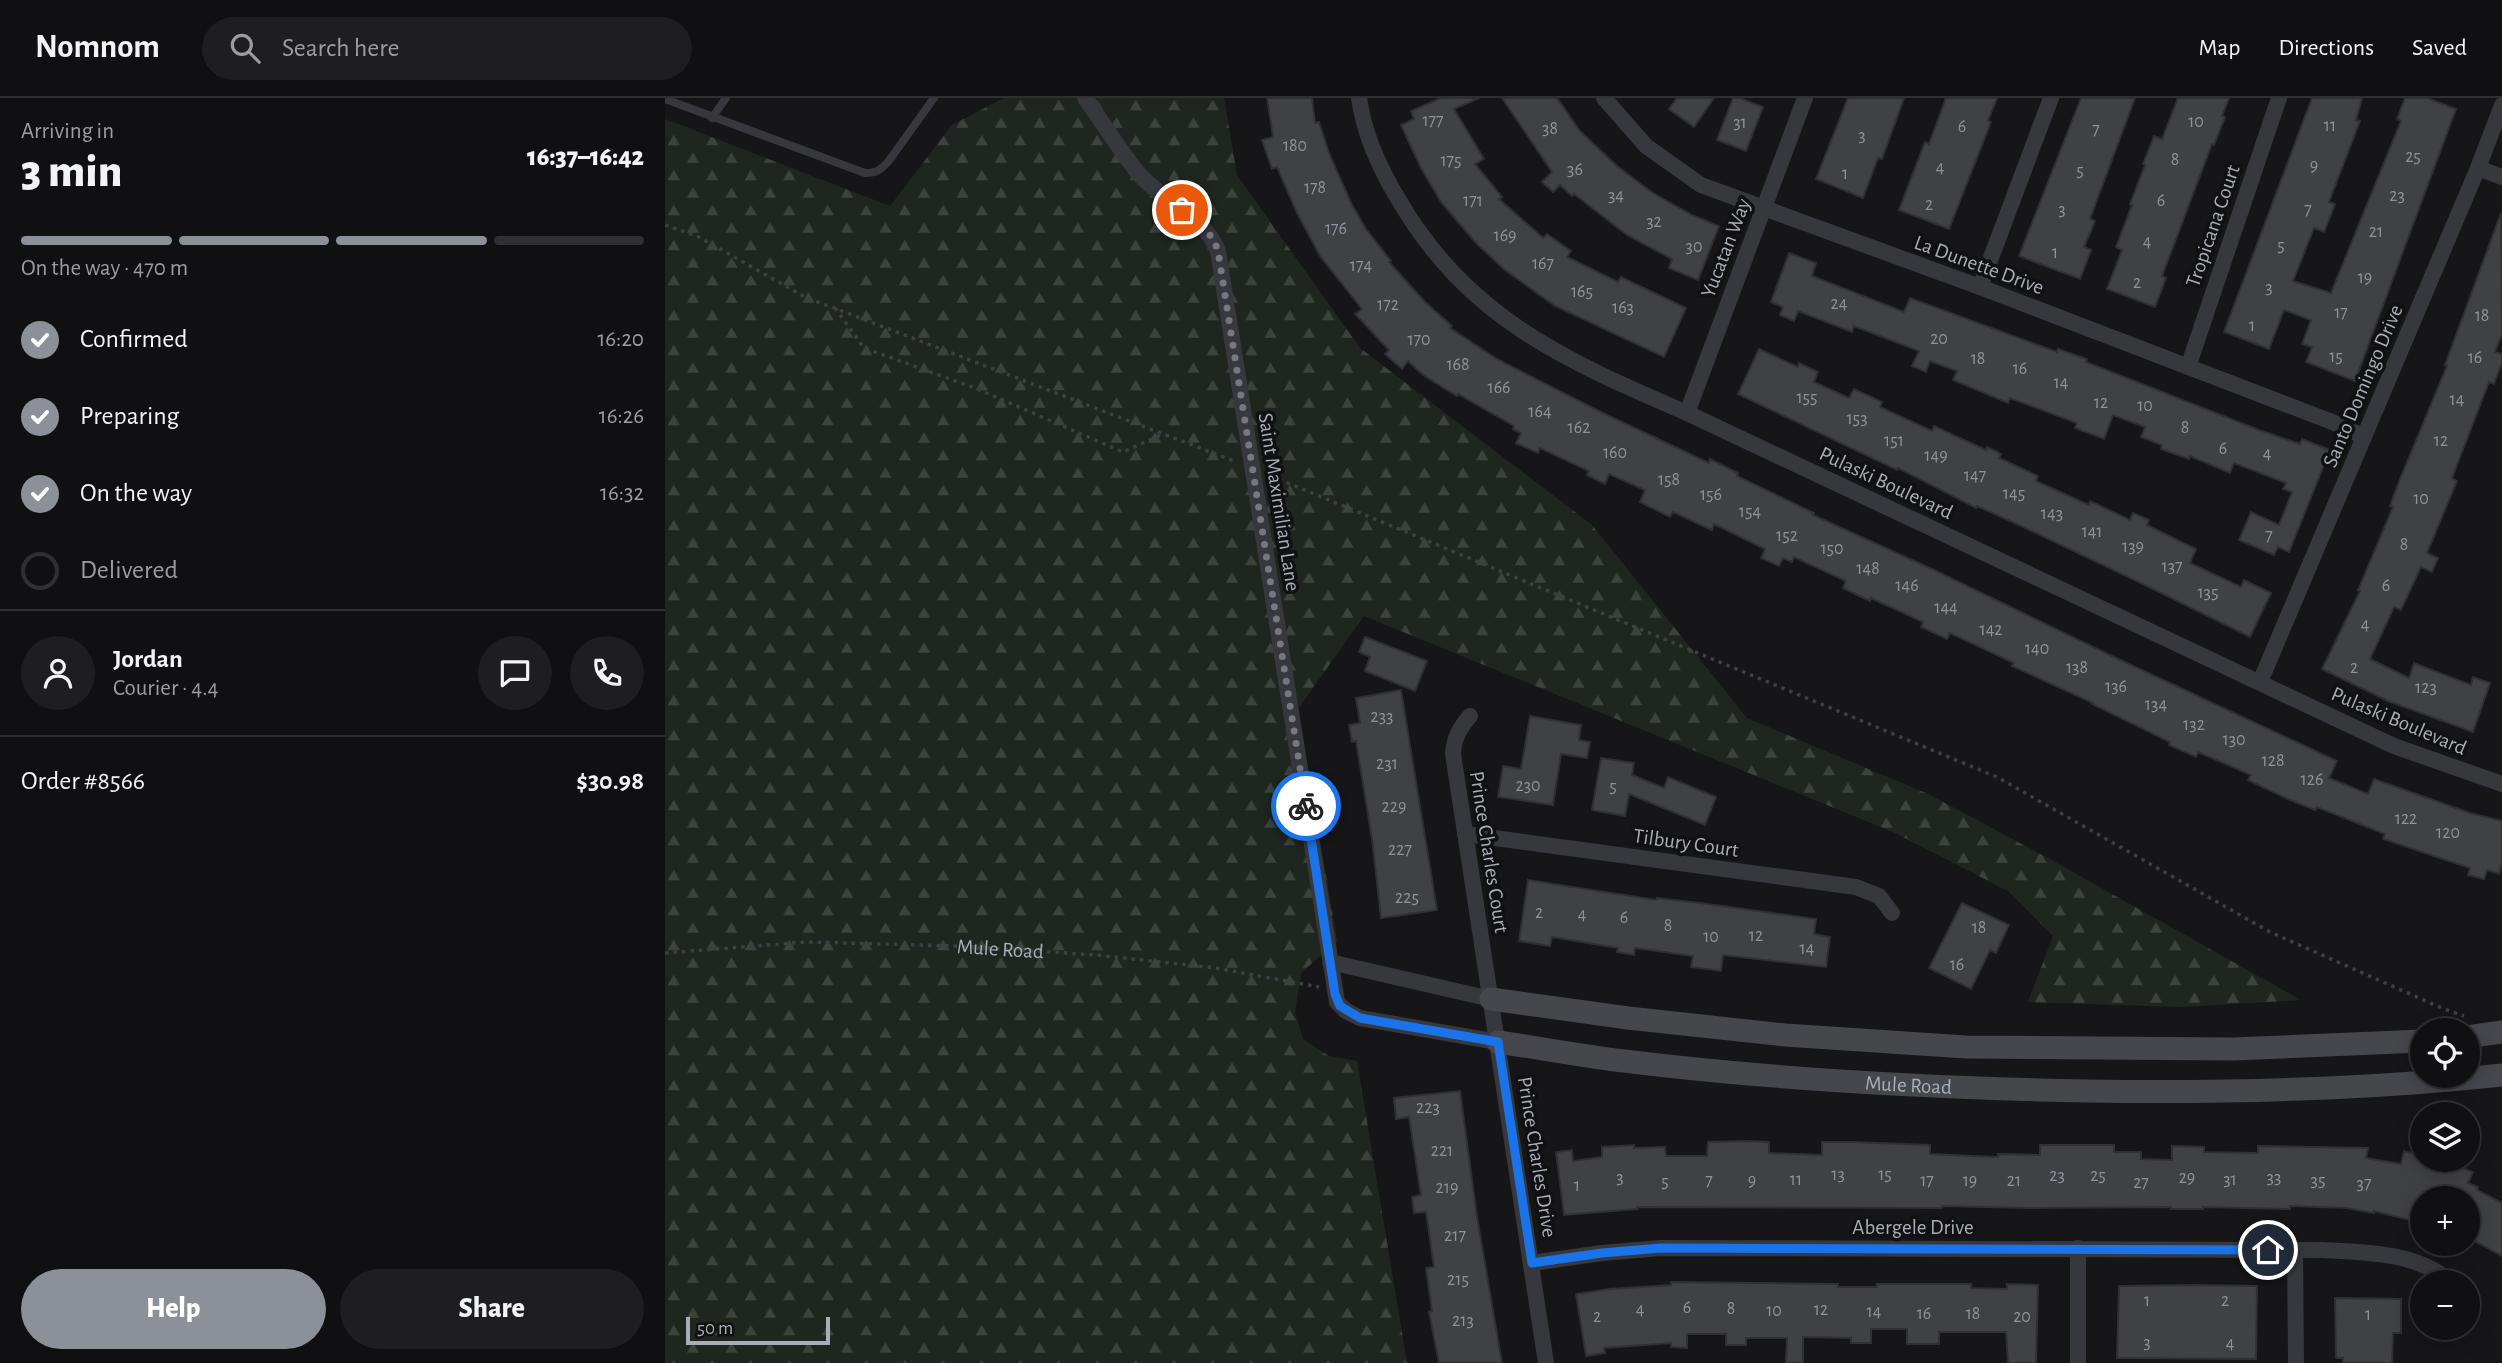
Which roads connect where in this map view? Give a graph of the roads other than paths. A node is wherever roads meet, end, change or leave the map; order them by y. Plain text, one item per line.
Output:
1 (726, 98) edge
2 (934, 98) edge
3 (1085, 98) edge
4 (1359, 98) edge
5 (1604, 98) edge
6 (1805, 98) edge
7 (2051, 98) edge
8 (2279, 98) edge
9 (665, 99) edge
10 (2502, 106) edge
11 (712, 118) junction
12 (2478, 168) junction
13 (2502, 177) edge
14 (1764, 208) junction
15 (1980, 287) junction
16 (2188, 367) junction
17 (1687, 413) junction
18 (2364, 437) junction
19 (2260, 682) junction
20 (1470, 716) dead end
21 (2502, 784) edge
22 (1465, 834) junction
23 (1892, 913) dead end
24 (1330, 962) junction
25 (1491, 999) junction
26 (2480, 1029) edge
27 (2502, 1032) edge
28 (1498, 1042) junction
29 (2410, 1042) edge
30 (2502, 1075) edge
31 (2078, 1248) junction
32 (2295, 1250) junction
33 (1532, 1263) junction
34 (2433, 1270) edge
35 (1546, 1363) edge
36 (2078, 1363) edge
37 (2296, 1363) edge

1 - 11 lane
2 - 11 lane
3 - 24 street, Saint Maximilian Lane
4 - 17 street, Pulaski Boulevard
5 - 14 street, La Dunette Drive
6 - 14 street, Yucatan Way
7 - 15 street
8 - 16 street, Tropicana Court
9 - 11 lane
10 - 12 street, Santo Domingo Drive
12 - 13 street
12 - 18 street, Santo Domingo Drive
14 - 15 street, La Dunette Drive
14 - 17 street, Yucatan Way
15 - 16 street, La Dunette Drive
16 - 18 street, La Dunette Drive
17 - 19 street, Pulaski Boulevard
18 - 19 street, Santo Domingo Drive
19 - 21 street, Pulaski Boulevard
20 - 22 street, Prince Charles Court
22 - 23 street, Tilbury Court
22 - 25 street, Prince Charles Court
24 - 25 street, Mule Road
24 - 28 street, Mule Road
25 - 28 street, Prince Charles Drive
25 - 29 main road, Mule Road
26 - 27 main road
28 - 30 main road, Mule Road
28 - 33 street, Prince Charles Drive
31 - 32 street, Abergele Drive
31 - 33 street, Abergele Drive
31 - 36 street
32 - 34 street, Abergele Drive
32 - 37 street
33 - 35 street, Prince Charles Drive

